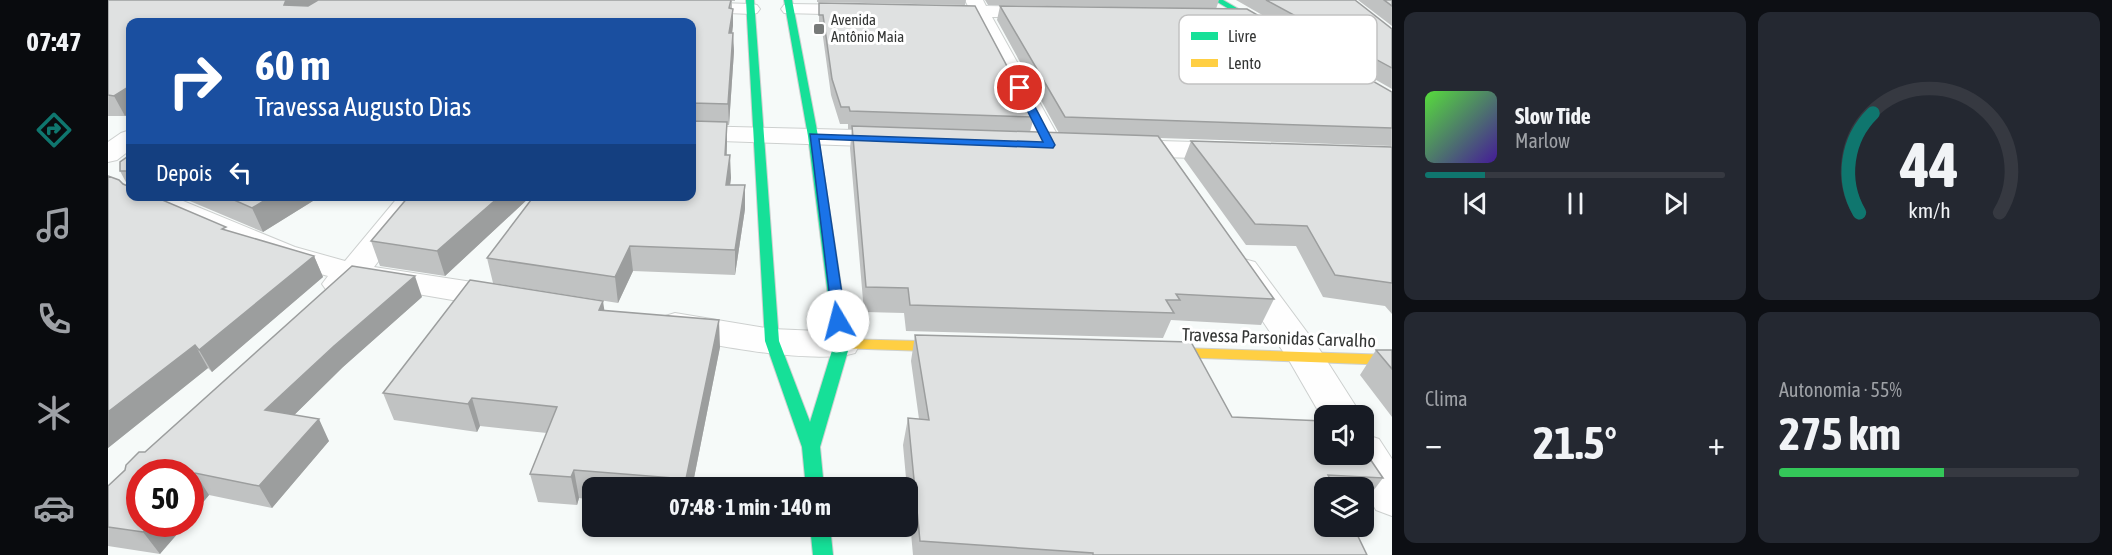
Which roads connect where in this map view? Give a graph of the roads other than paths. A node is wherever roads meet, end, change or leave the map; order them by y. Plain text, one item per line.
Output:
1 (751, 4) edge
2 (789, 4) edge
3 (978, 6) edge
4 (669, 7) edge
5 (1216, 8) edge
6 (885, 10) edge
7 (909, 10) edge
8 (1062, 13) edge
9 (1241, 15) edge
10 (696, 133) edge
11 (759, 134) junction
12 (813, 136) junction
13 (920, 140) edge
14 (126, 141) edge
15 (1049, 145) edge
16 (1105, 147) edge
17 (1160, 150) junction
18 (1253, 152) edge
19 (108, 154) edge
20 (1180, 178) edge
21 (157, 201) edge
22 (410, 201) edge
23 (1226, 243) edge
24 (351, 273) junction
25 (538, 303) edge
26 (317, 304) edge
27 (643, 320) edge
28 (772, 341) junction
29 (842, 344) junction
30 (972, 347) edge
31 (1139, 352) edge
32 (1305, 356) junction
33 (1392, 360) edge
34 (1335, 405) edge
35 (811, 447) junction
36 (1373, 465) edge
37 (814, 477) edge
38 (1392, 497) edge
39 (821, 537) edge
40 (823, 555) edge

1 - 4 street
1 - 11 main road
2 - 6 street
2 - 12 main road
3 - 7 street
3 - 8 street
3 - 15 street
5 - 9 street
10 - 11 street
11 - 12 street
11 - 28 main road
12 - 13 street
12 - 29 main road
14 - 19 street
16 - 17 street
17 - 18 street
17 - 20 street
21 - 24 street
22 - 24 street
23 - 32 street
24 - 25 street
24 - 26 street
27 - 28 street
28 - 29 street
28 - 35 main road
29 - 30 main road
29 - 35 main road
31 - 32 main road, Travessa Parsonidas Carvalho
32 - 33 main road, Travessa Parsonidas Carvalho
32 - 34 street
35 - 37 main road
36 - 38 street
39 - 40 main road

